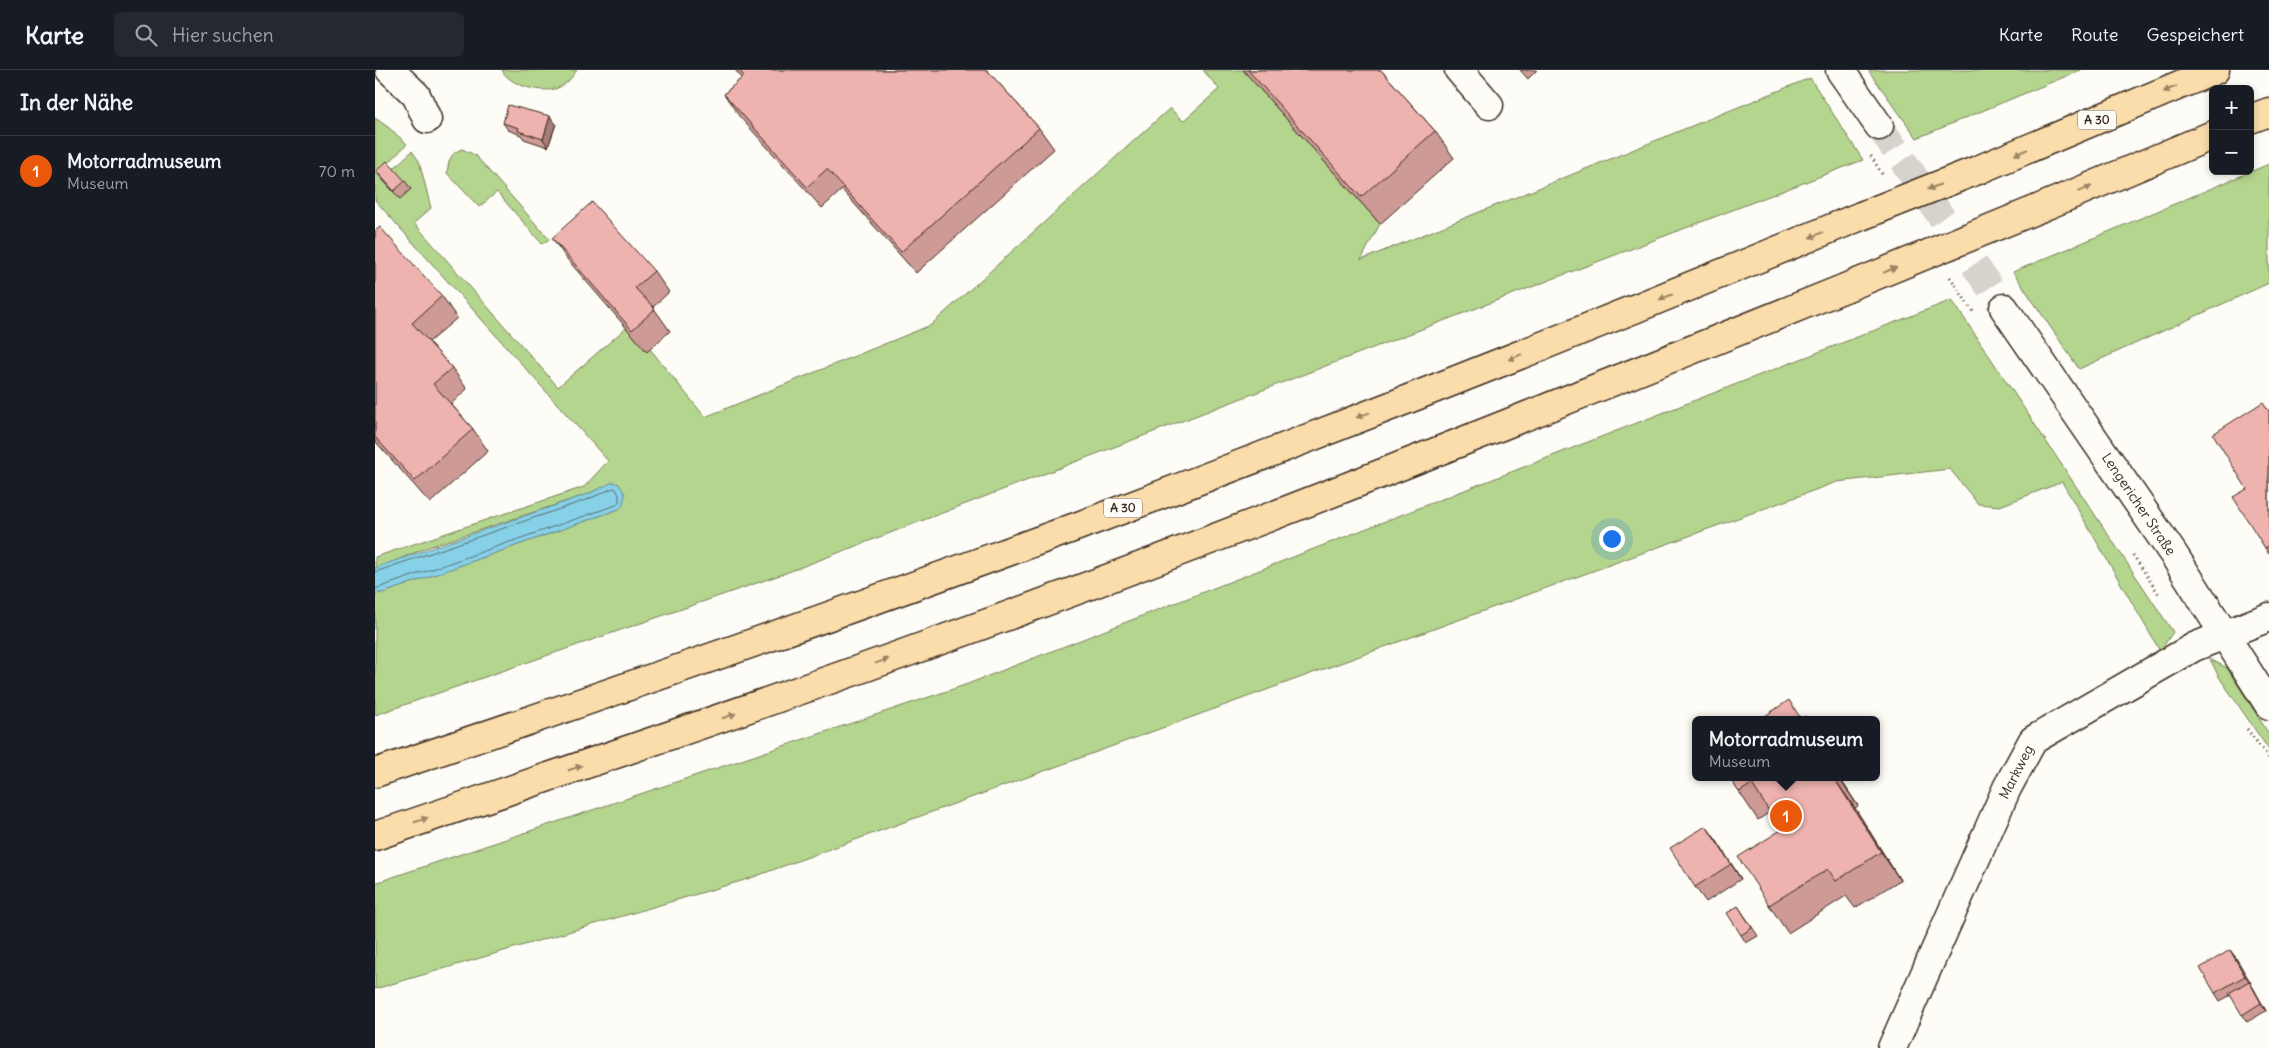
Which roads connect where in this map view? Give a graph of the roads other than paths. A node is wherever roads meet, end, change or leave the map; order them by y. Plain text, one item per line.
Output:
1 (390, 70) edge
2 (1459, 70) edge
3 (1841, 70) edge
4 (2215, 70) edge
5 (1489, 105) dead end
6 (2269, 112) edge
7 (2254, 118) edge
8 (427, 119) dead end
9 (1879, 126) tunnel mouth
10 (2209, 137) edge
11 (2004, 308) tunnel mouth
12 (2269, 617) edge
13 (2225, 636) junction
14 (2269, 705) edge
15 (375, 773) edge
16 (375, 836) edge
17 (1892, 1048) edge

1 - 8 street
2 - 5 street
3 - 9 street
4 -> 15 highway, A 30, bridge
6 - 7 highway
16 -> 10 highway, bridge
11 - 13 street, Lengericher Straße
12 - 13 street, Markweg
13 - 14 street, Lengericher Straße
13 - 17 street, Markweg

